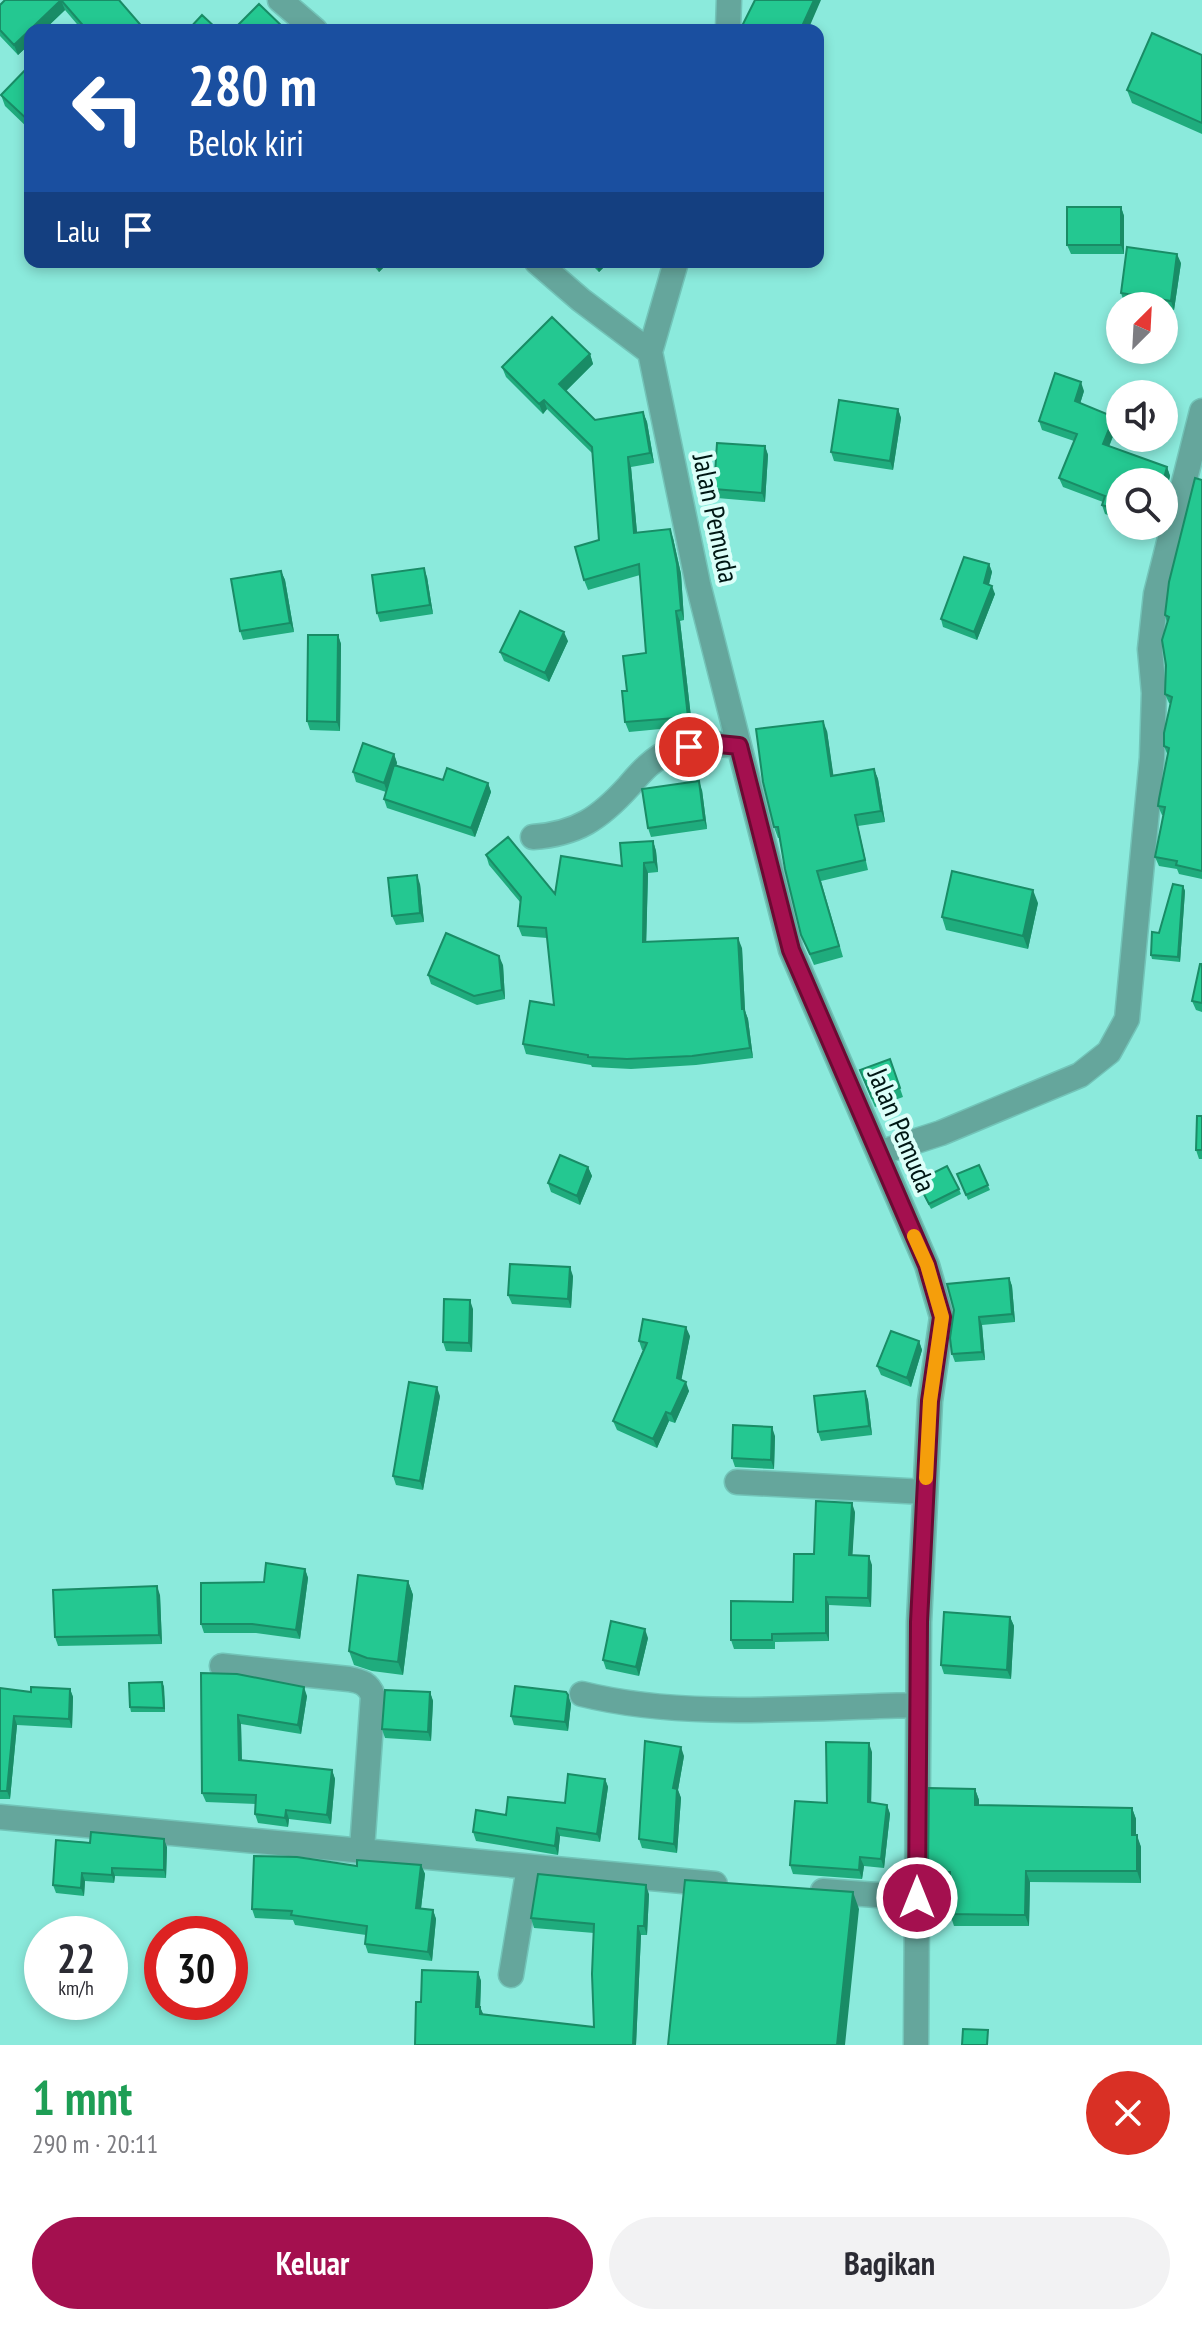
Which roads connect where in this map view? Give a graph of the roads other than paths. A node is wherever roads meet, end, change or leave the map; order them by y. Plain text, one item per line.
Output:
1 (280, 0) edge
2 (729, 0) edge
3 (308, 24) edge
4 (728, 24) edge
5 (544, 268) edge
6 (674, 268) edge
7 (650, 352) junction
8 (1202, 411) edge
9 (739, 746) junction
10 (533, 837) dead end
11 (879, 1153) junction
12 (737, 1482) dead end
13 (925, 1492) junction
14 (222, 1666) dead end
15 (582, 1694) dead end
16 (918, 1705) junction
17 (0, 1817) edge
18 (362, 1849) junction
19 (529, 1867) junction
20 (735, 1886) edge
21 (795, 1890) edge
22 (917, 1898) junction
23 (511, 1975) dead end
24 (916, 2045) edge

1 - 3 street
2 - 4 street
5 - 7 street
6 - 7 street, Jalan Pemuda
7 - 9 street, Jalan Pemuda
8 - 11 street
9 - 10 street
9 - 11 street, Jalan Pemuda
11 - 13 street, Jalan Pemuda
12 - 13 street
13 - 16 street, Jalan Pemuda
14 - 18 street
15 - 16 street
16 - 22 street, Jalan Pemuda
17 - 18 street
18 - 19 street
19 - 20 street
19 - 23 street
21 - 22 street
22 - 24 street, Jalan Pemuda

